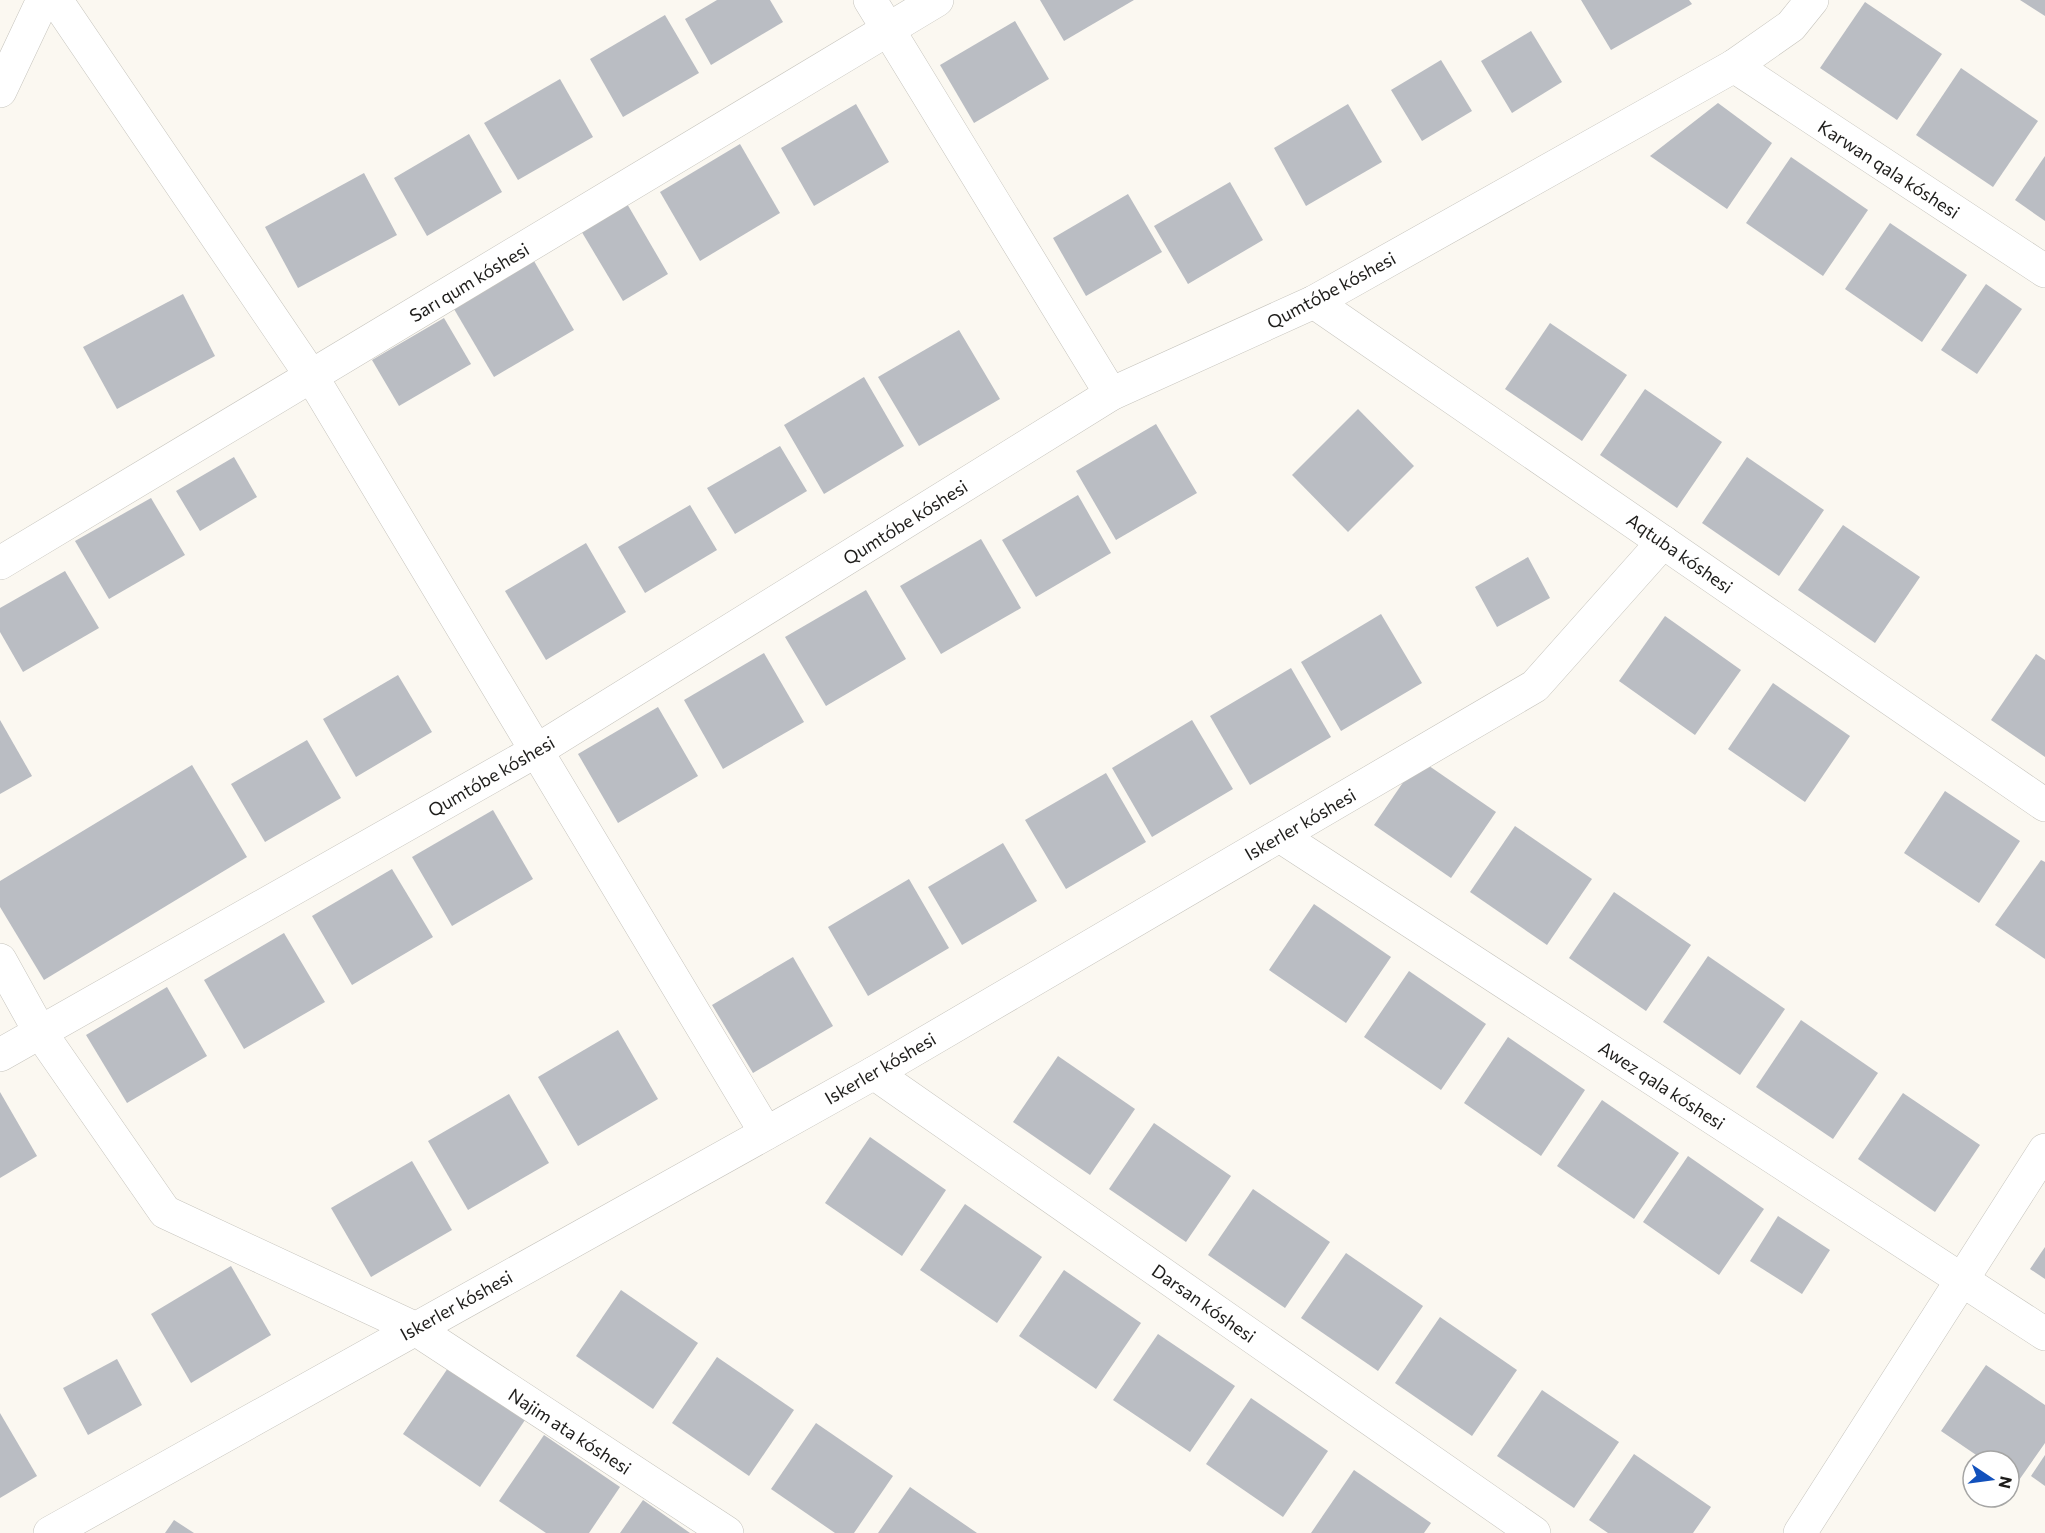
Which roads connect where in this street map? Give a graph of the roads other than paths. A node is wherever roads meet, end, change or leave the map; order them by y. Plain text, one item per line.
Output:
1 (43, 0) edge
2 (56, 0) edge
3 (870, 0) edge
4 (937, 0) edge
5 (1812, 0) edge
6 (889, 28) junction
7 (1734, 66) junction
8 (0, 91) edge
9 (2045, 271) edge
10 (1314, 302) junction
11 (312, 377) junction
12 (1111, 394) junction
13 (1663, 542) junction
14 (0, 563) edge
15 (536, 751) junction
16 (2045, 805) edge
17 (1280, 836) junction
18 (0, 960) edge
19 (40, 1032) junction
20 (0, 1055) edge
21 (874, 1073) junction
22 (766, 1133) junction
23 (2045, 1150) edge
24 (1962, 1280) junction
25 (414, 1328) junction
26 (2045, 1334) edge
27 (51, 1533) edge
28 (727, 1533) edge
29 (1534, 1533) edge
30 (1800, 1533) edge

1 - 8 street
2 - 11 street
3 - 6 street
4 - 6 street, Sarı qum kóshesi
5 - 7 street, Qumtóbe kóshesi
6 - 11 street, Sarı qum kóshesi
6 - 12 street
7 - 9 street, Karwan qala kóshesi
7 - 10 street, Qumtóbe kóshesi
10 - 12 street, Qumtóbe kóshesi
10 - 13 street, Aqtuba kóshesi
11 - 14 street, Sarı qum kóshesi
11 - 15 street
12 - 15 street, Qumtóbe kóshesi
13 - 16 street, Aqtuba kóshesi
13 - 17 street, Iskerler kóshesi
15 - 19 street, Qumtóbe kóshesi
15 - 22 street
17 - 21 street, Iskerler kóshesi
17 - 24 street, Awez qala kóshesi
18 - 19 street, Najim ata kóshesi
19 - 20 street, Qumtóbe kóshesi
19 - 25 street, Najim ata kóshesi
21 - 22 street, Iskerler kóshesi
21 - 29 street, Darsan kóshesi
22 - 25 street, Iskerler kóshesi
23 - 24 street
24 - 26 street, Awez qala kóshesi
24 - 30 street
25 - 27 street, Iskerler kóshesi
25 - 28 street, Najim ata kóshesi

